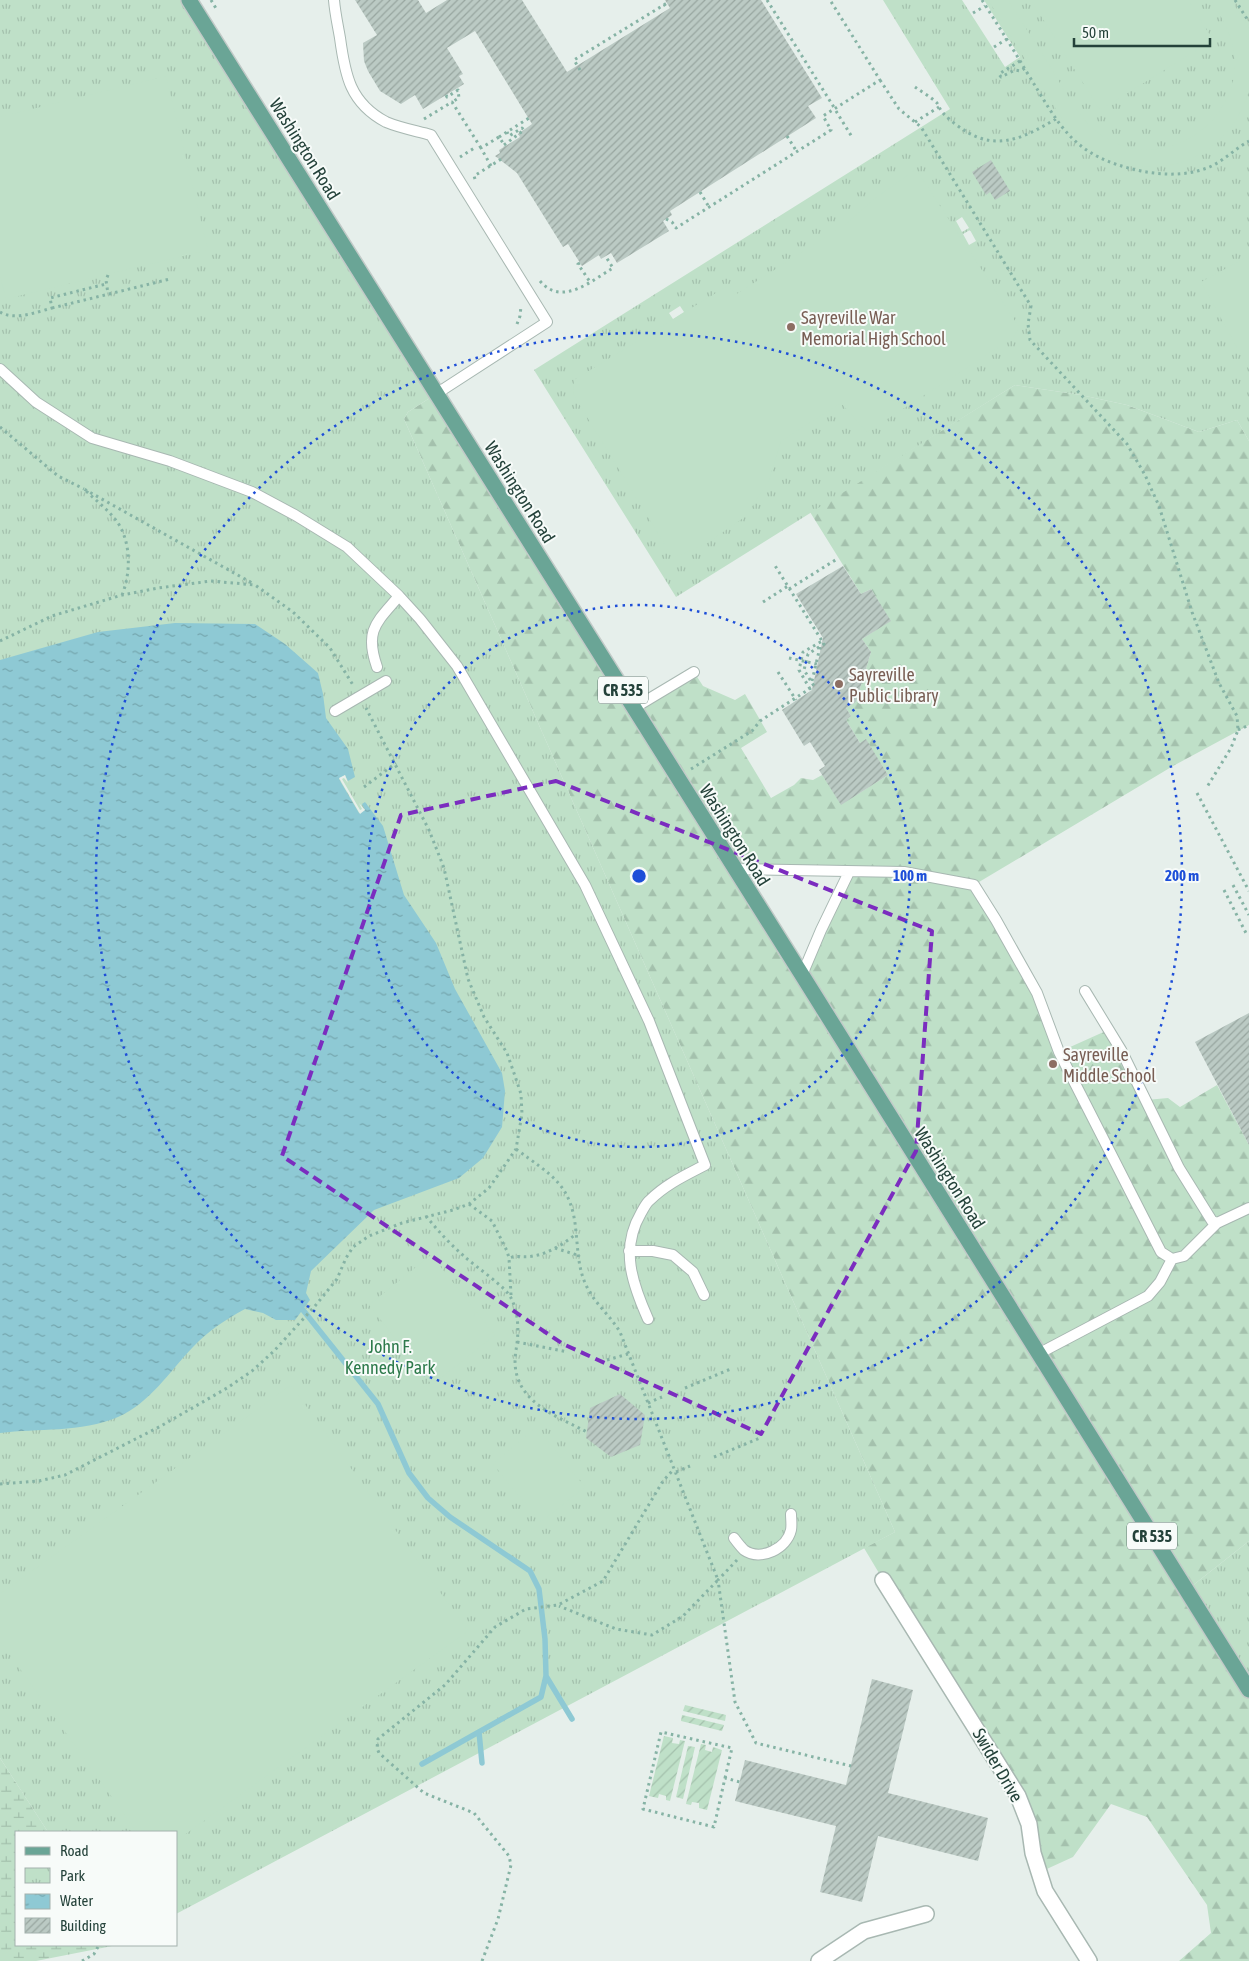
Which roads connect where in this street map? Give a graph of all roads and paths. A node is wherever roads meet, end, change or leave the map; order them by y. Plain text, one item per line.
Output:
1 (189, 0) edge
2 (334, 0) edge
3 (830, 0) edge
4 (982, 0) edge
5 (1235, 0) edge
6 (768, 2) edge
7 (765, 6) dead end
8 (986, 6) junction
9 (668, 9) dead end
10 (973, 13) dead end
11 (991, 14) junction
12 (987, 16) dead end
13 (1249, 22) edge
14 (1007, 39) junction
15 (797, 47) junction
16 (994, 47) dead end
17 (792, 50) dead end
18 (1020, 61) junction
19 (1025, 68) junction
20 (580, 70) dead end
21 (880, 80) junction
22 (820, 85) junction
23 (915, 87) dead end
24 (816, 88) dead end
25 (446, 95) dead end
26 (452, 102) junction
27 (939, 107) junction
28 (835, 110) junction
29 (529, 118) dead end
30 (1058, 118) junction
31 (421, 119) dead end
32 (915, 122) junction
33 (507, 132) junction
34 (787, 136) dead end
35 (499, 137) junction
36 (852, 138) dead end
37 (1249, 141) edge
38 (476, 146) dead end
39 (481, 148) junction
40 (797, 152) junction
41 (503, 158) dead end
42 (449, 163) junction
43 (492, 166) junction
44 (479, 185) dead end
45 (700, 192) dead end
46 (709, 207) junction
47 (666, 219) dead end
48 (606, 256) dead end
49 (580, 263) dead end
50 (108, 275) dead end
51 (536, 275) dead end
52 (170, 279) dead end
53 (590, 282) junction
54 (106, 284) junction
55 (108, 294) junction
56 (520, 302) dead end
57 (52, 308) junction
58 (0, 312) edge
59 (514, 328) dead end
60 (0, 368) edge
61 (436, 394) junction
62 (0, 427) edge
63 (84, 489) junction
64 (837, 559) dead end
65 (774, 564) dead end
66 (255, 585) junction
67 (788, 588) junction
68 (122, 595) junction
69 (399, 596) junction
70 (763, 602) dead end
71 (823, 640) junction
72 (0, 641) edge
73 (820, 647) junction
74 (789, 658) dead end
75 (801, 661) junction
76 (806, 662) junction
77 (817, 664) junction
78 (377, 666) dead end
79 (694, 672) dead end
80 (778, 672) dead end
81 (386, 681) dead end
82 (812, 682) junction
83 (810, 688) junction
84 (360, 696) junction
85 (796, 699) junction
86 (634, 708) junction
87 (335, 711) dead end
88 (1249, 725) edge
89 (1238, 730) junction
90 (396, 763) junction
91 (691, 769) dead end
92 (364, 787) dead end
93 (1207, 787) dead end
94 (1197, 793) dead end
95 (734, 869) junction
96 (849, 872) junction
97 (1233, 885) dead end
98 (1224, 890) dead end
99 (1249, 891) edge
100 (1249, 915) edge
101 (1247, 935) dead end
102 (802, 975) junction
103 (1085, 991) dead end
104 (516, 1149) junction
105 (469, 1204) junction
106 (1249, 1208) edge
107 (426, 1216) junction
108 (1217, 1223) junction
109 (576, 1234) junction
110 (555, 1248) junction
111 (629, 1251) junction
112 (577, 1254) junction
113 (509, 1258) junction
114 (1172, 1259) junction
115 (704, 1295) dead end
116 (511, 1296) junction
117 (648, 1319) dead end
118 (517, 1342) junction
119 (568, 1352) dead end
120 (628, 1354) junction
121 (1038, 1354) junction
122 (607, 1360) dead end
123 (733, 1368) dead end
124 (685, 1388) dead end
125 (662, 1397) dead end
126 (648, 1403) junction
127 (587, 1432) dead end
128 (760, 1438) dead end
129 (714, 1457) dead end
130 (690, 1466) dead end
131 (675, 1471) junction
132 (0, 1484) edge
133 (791, 1514) dead end
134 (734, 1538) dead end
135 (745, 1551) junction
136 (718, 1580) junction
137 (883, 1580) dead end
138 (558, 1605) junction
139 (1249, 1690) edge
140 (851, 1766) dead end
141 (725, 1778) junction
142 (740, 1782) dead end
143 (926, 1914) dead end
144 (98, 1946) edge
145 (82, 1961) edge
146 (482, 1961) edge
147 (819, 1961) edge
148 (1089, 1961) edge

1 - 61 main road, Washington Road / CR 535
2 - 42 lane
3 - 21 path
4 - 8 path
5 - 13 path
6 - 7 path
6 - 15 path
8 - 10 path
8 - 11 path
9 - 20 path
11 - 12 path
11 - 14 path
14 - 16 path
14 - 18 path
15 - 17 path
15 - 22 path
18 - 19 path
18 - 19 path
19 - 30 path
21 - 28 path
21 - 32 path
22 - 24 path
22 - 28 path
23 - 27 path
25 - 26 path
26 - 31 path
26 - 39 path
27 - 30 path
27 - 32 path
28 - 36 path
28 - 40 path
29 - 33 path
30 - 37 path
32 - 89 path
33 - 35 path
33 - 35 path
34 - 40 path
35 - 39 path
38 - 42 path
39 - 43 path
40 - 46 path
41 - 43 path
42 - 61 lane
43 - 44 path
45 - 46 path
46 - 47 path
48 - 53 path
49 - 53 path
50 - 54 path
51 - 53 path
52 - 55 path
54 - 55 path
54 - 57 path
55 - 57 path
56 - 59 path
57 - 58 path
60 - 69 lane
61 - 86 main road, Washington Road / CR 535
62 - 63 path
63 - 66 path
63 - 68 path
64 - 67 path
65 - 67 path
66 - 68 path
66 - 84 path
67 - 70 path
67 - 71 path
68 - 72 path
69 - 78 lane
69 - 111 lane
71 - 73 path
71 - 75 path
73 - 76 path
73 - 77 path
74 - 75 path
75 - 76 path
75 - 83 path
76 - 77 path
76 - 82 path
77 - 82 path
79 - 86 lane
80 - 85 path
81 - 84 lane
82 - 83 path
83 - 85 path
84 - 87 lane
84 - 90 path
85 - 91 path
86 - 95 main road, Washington Road / CR 535
88 - 89 path
89 - 93 path
90 - 92 path
90 - 104 path
94 - 99 path
95 - 96 lane
95 - 102 main road, Washington Road / CR 535
96 - 102 lane
96 - 114 lane
97 - 100 path
98 - 101 path
102 - 121 main road, Washington Road / CR 535
103 - 108 lane
104 - 105 path
104 - 109 path
105 - 107 path
105 - 113 path
106 - 108 lane
107 - 116 path
107 - 132 path
108 - 114 lane
109 - 110 path
109 - 112 path
110 - 112 path
110 - 113 path
111 - 115 lane
111 - 117 lane
112 - 120 path
113 - 116 path
114 - 121 lane
116 - 118 path
118 - 119 path
118 - 127 path
120 - 122 path
120 - 126 path
121 - 139 main road, Washington Road / CR 535
123 - 124 path
125 - 126 path
126 - 131 path
128 - 129 path
130 - 131 path
131 - 136 path
131 - 138 path
133 - 135 lane
134 - 135 lane
135 - 136 path
136 - 138 path
136 - 140 path
137 - 148 street, Swider Drive
138 - 146 path
141 - 141 path
141 - 142 path
143 - 147 street
144 - 145 path

